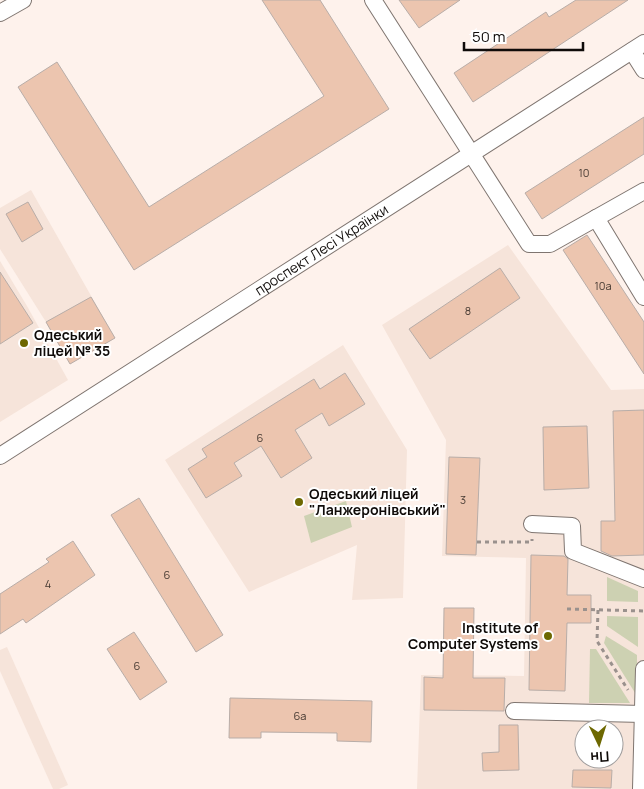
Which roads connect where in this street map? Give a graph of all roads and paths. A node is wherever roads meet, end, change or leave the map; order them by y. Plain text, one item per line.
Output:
1 (23, 0) edge
2 (373, 0) edge
3 (0, 13) edge
4 (638, 47) edge
5 (644, 70) edge
6 (471, 154) junction
7 (644, 191) edge
8 (596, 218) junction
9 (644, 297) edge
10 (0, 456) edge
11 (532, 524) joint
12 (477, 542) dead end
13 (644, 579) edge
14 (567, 609) dead end
15 (598, 610) junction
16 (644, 611) edge
17 (644, 669) edge
18 (514, 711) dead end
19 (643, 714) edge
20 (641, 789) edge

1 - 3 street
2 - 6 street
4 - 5 street
4 - 6 street, проспект Лесі Українки
6 - 8 street
6 - 10 street, проспект Лесі Українки
7 - 8 street
8 - 9 street
11 - 12 path
11 - 13 street
14 - 15 path
15 - 16 path
15 - 19 path
17 - 19 street
18 - 19 street
19 - 20 street

